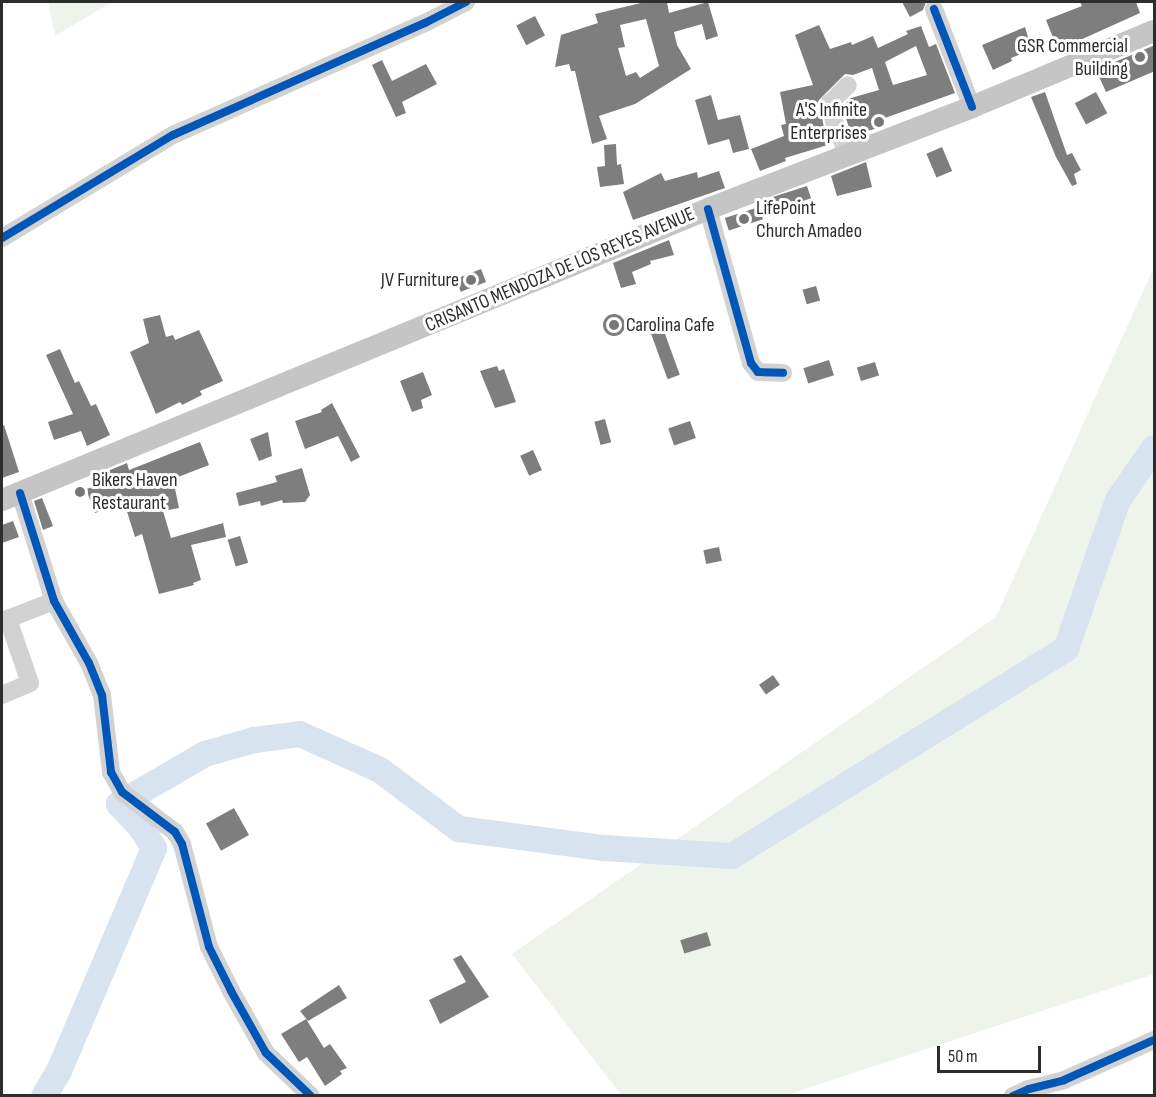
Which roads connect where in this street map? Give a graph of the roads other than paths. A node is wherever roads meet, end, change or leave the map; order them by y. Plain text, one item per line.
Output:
1 (466, 2) edge
2 (934, 9) dead end
3 (1155, 31) edge
4 (849, 85) dead end
5 (972, 107) junction
6 (848, 154) junction
7 (708, 209) junction
8 (2, 238) edge
9 (783, 373) dead end
10 (11, 496) edge
11 (54, 602) junction
12 (5, 620) edge
13 (2, 695) edge
14 (1155, 1040) edge
15 (311, 1095) edge
16 (1013, 1095) edge

1 - 8 street
2 - 5 street
3 - 5 main road, CRISANTO MENDOZA DE LOS REYES AVENUE
4 - 6 street
5 - 6 main road, CRISANTO MENDOZA DE LOS REYES AVENUE
6 - 7 main road, CRISANTO MENDOZA DE LOS REYES AVENUE
7 - 9 street
7 - 10 main road, CRISANTO MENDOZA DE LOS REYES AVENUE
10 - 11 street
11 - 12 street
11 - 15 street
12 - 13 street
14 - 16 street

